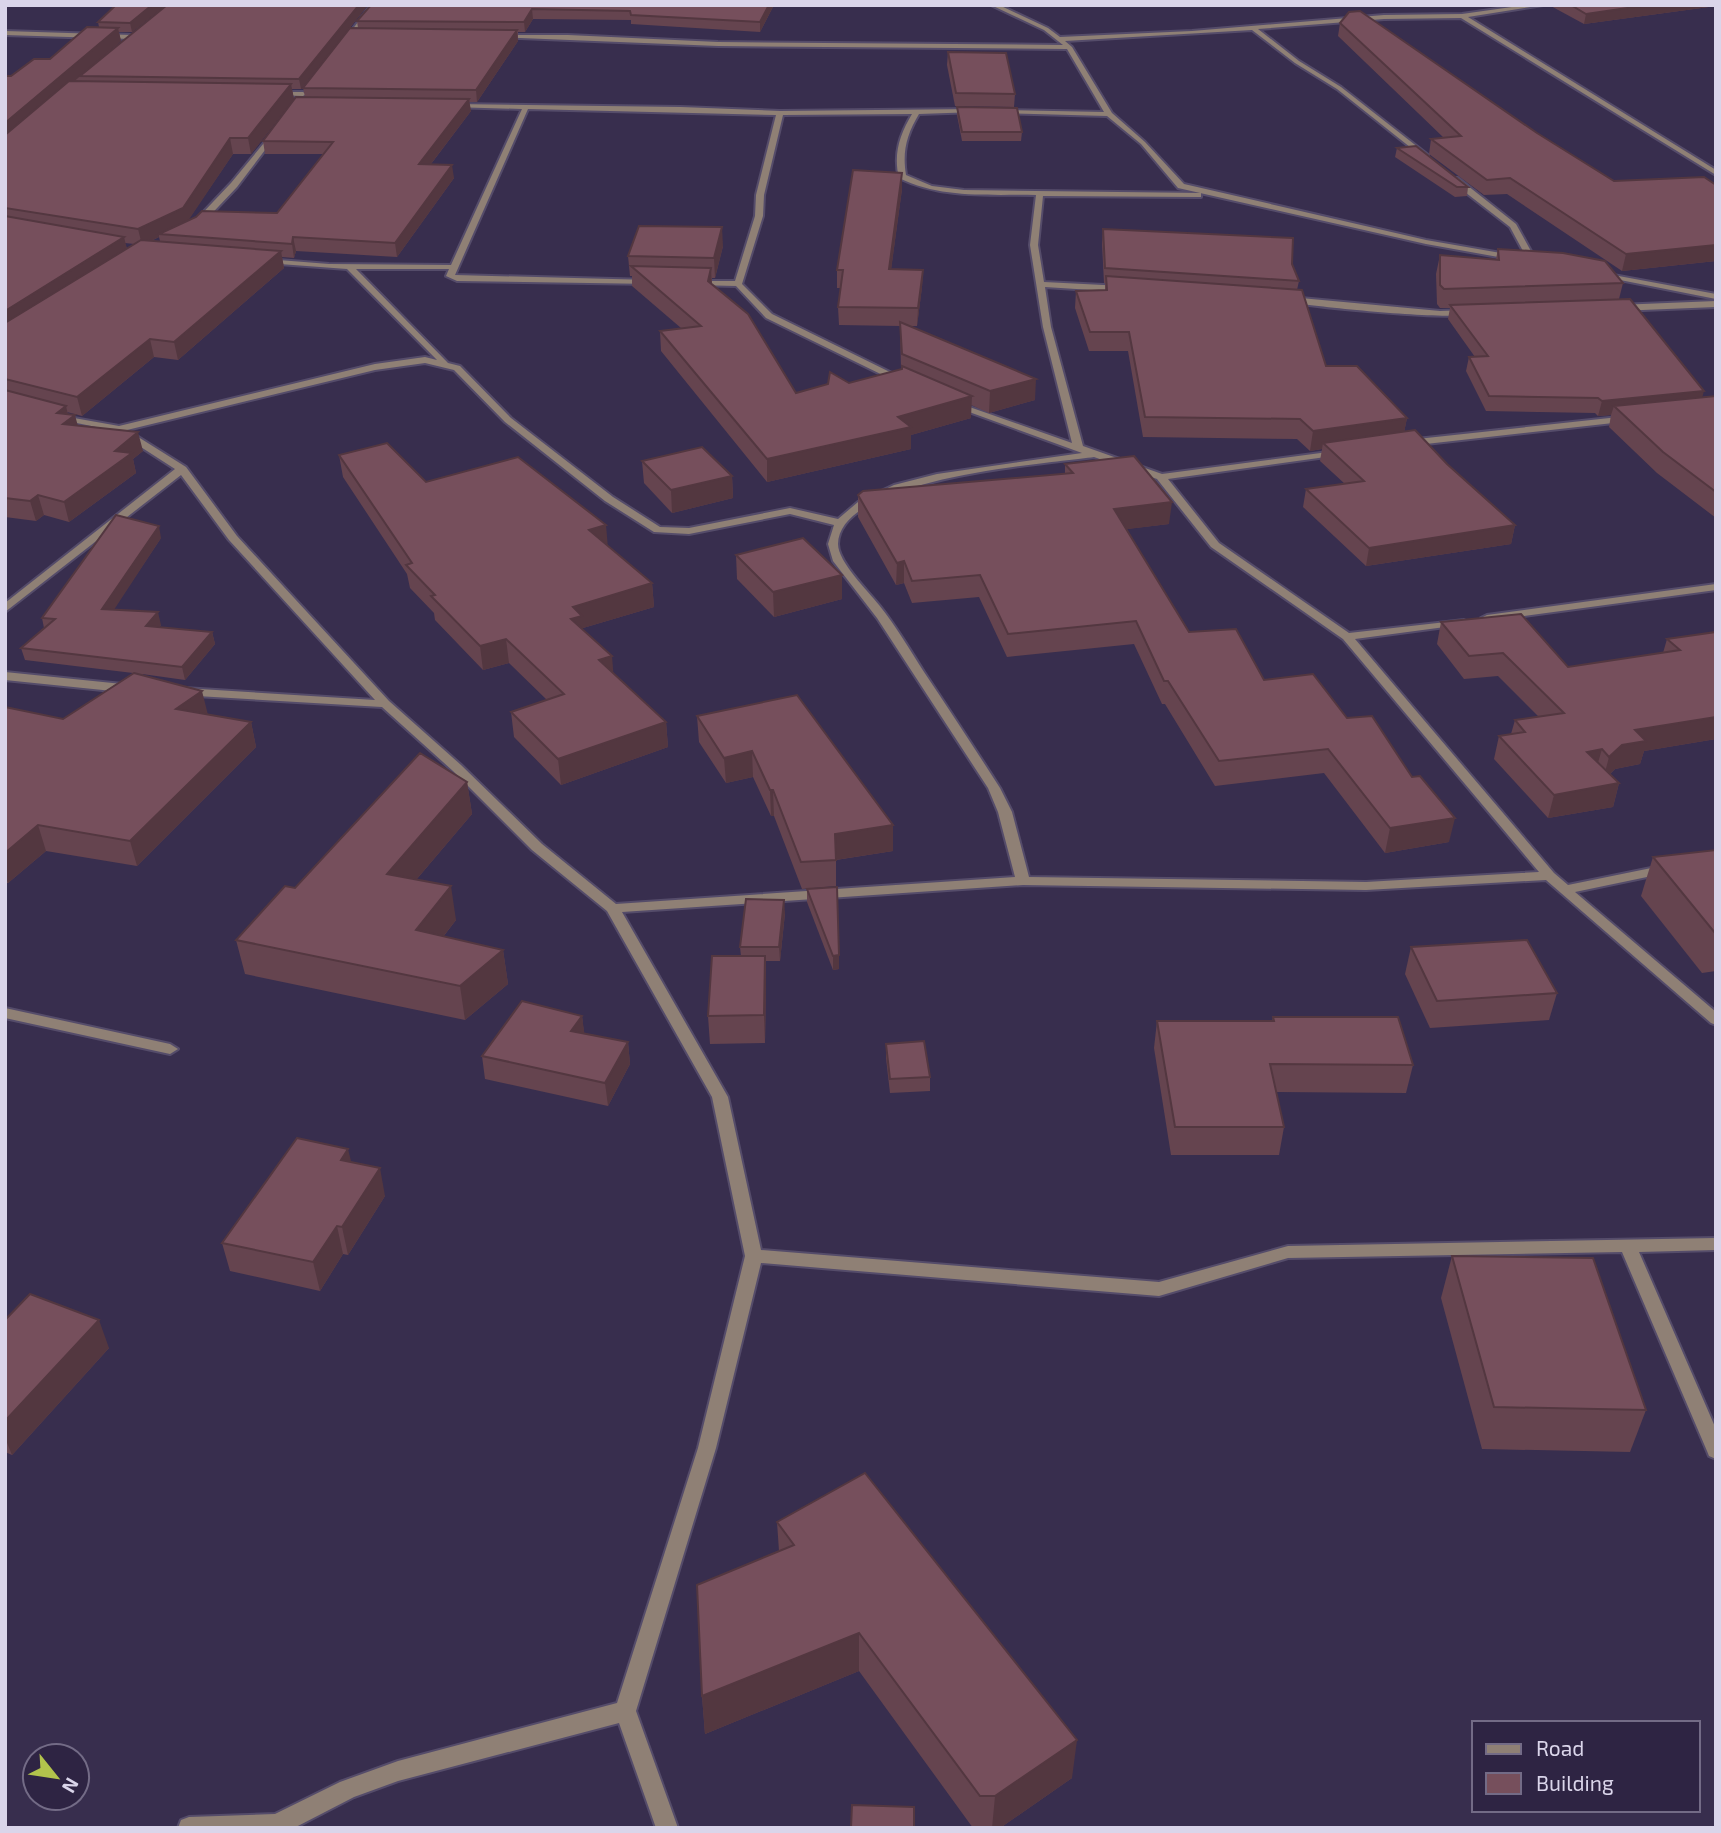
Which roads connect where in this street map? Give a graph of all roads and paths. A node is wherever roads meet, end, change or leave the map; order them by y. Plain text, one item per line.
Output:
1 (374, 5) edge
2 (994, 5) edge
3 (1540, 5) edge
4 (1462, 16) junction
5 (1253, 28) junction
6 (143, 29) edge
7 (5, 33) edge
8 (349, 35) junction
9 (362, 36) edge
10 (132, 37) junction
11 (490, 37) edge
12 (1059, 39) junction
13 (123, 45) edge
14 (341, 45) edge
15 (1069, 47) junction
16 (311, 85) edge
17 (266, 94) edge
18 (303, 94) junction
19 (297, 105) edge
20 (445, 106) edge
21 (526, 107) junction
22 (918, 110) junction
23 (780, 113) junction
24 (1109, 114) junction
25 (281, 125) edge
26 (1427, 159) edge
27 (1716, 173) edge
28 (1449, 176) edge
29 (1040, 193) junction
30 (1215, 195) junction
31 (185, 231) edge
32 (258, 260) edge
33 (1533, 262) junction
34 (1546, 264) edge
35 (350, 267) junction
36 (453, 267) junction
37 (1596, 273) edge
38 (658, 283) edge
39 (684, 283) edge
40 (738, 284) junction
41 (1040, 284) junction
42 (1137, 289) edge
43 (1716, 297) edge
44 (1284, 300) edge
45 (1716, 304) edge
46 (1608, 309) edge
47 (1480, 313) edge
48 (444, 362) junction
49 (914, 387) edge
50 (948, 402) edge
51 (44, 412) edge
52 (1634, 418) edge
53 (119, 429) junction
54 (1402, 444) edge
55 (1077, 447) junction
56 (1349, 451) edge
57 (1097, 453) junction
58 (182, 470) junction
59 (1161, 477) junction
60 (840, 523) junction
61 (1716, 587) edge
62 (5, 610) edge
63 (1347, 637) junction
64 (5, 676) edge
65 (139, 689) edge
66 (166, 691) edge
67 (385, 704) junction
68 (1678, 867) edge
69 (1549, 876) junction
70 (1023, 881) junction
71 (1563, 890) junction
72 (614, 908) junction
73 (5, 1013) edge
74 (1716, 1020) edge
75 (170, 1049) dead end
76 (1716, 1244) edge
77 (1629, 1248) junction
78 (754, 1256) junction
79 (1716, 1451) edge
80 (625, 1711) junction
81 (188, 1828) edge
82 (667, 1828) edge

1 - 8 street
2 - 12 street
3 - 4 street
4 - 5 street
4 - 27 street
5 - 12 street
5 - 26 street
6 - 10 street
7 - 10 street
8 - 9 street
8 - 14 street
10 - 13 street
11 - 15 street
12 - 15 street
15 - 24 street
16 - 18 street
17 - 18 street
18 - 19 street
20 - 21 street
21 - 23 street
21 - 36 street
22 - 23 street
22 - 24 street
22 - 29 street
23 - 40 street
24 - 30 street
25 - 31 street
28 - 33 street
29 - 30 street
29 - 41 street
30 - 33 street
32 - 35 street
33 - 34 street
35 - 36 street
35 - 48 street
36 - 38 street
37 - 43 street
39 - 40 street
40 - 49 street
41 - 42 street
41 - 55 street
44 - 47 street
45 - 46 street
48 - 53 street
48 - 60 street
50 - 55 street
51 - 53 street
52 - 54 street
53 - 58 street
55 - 57 street
56 - 59 street
57 - 59 street
57 - 60 street
58 - 62 street
58 - 67 street
59 - 63 street
60 - 70 street
61 - 63 street
63 - 69 street
64 - 65 street
66 - 67 street
67 - 72 street
68 - 71 street
69 - 70 street
69 - 71 street
70 - 72 street
71 - 74 street
72 - 78 street
73 - 75 street
76 - 77 street
77 - 78 street
77 - 79 street
78 - 80 street
80 - 81 street
80 - 82 street

